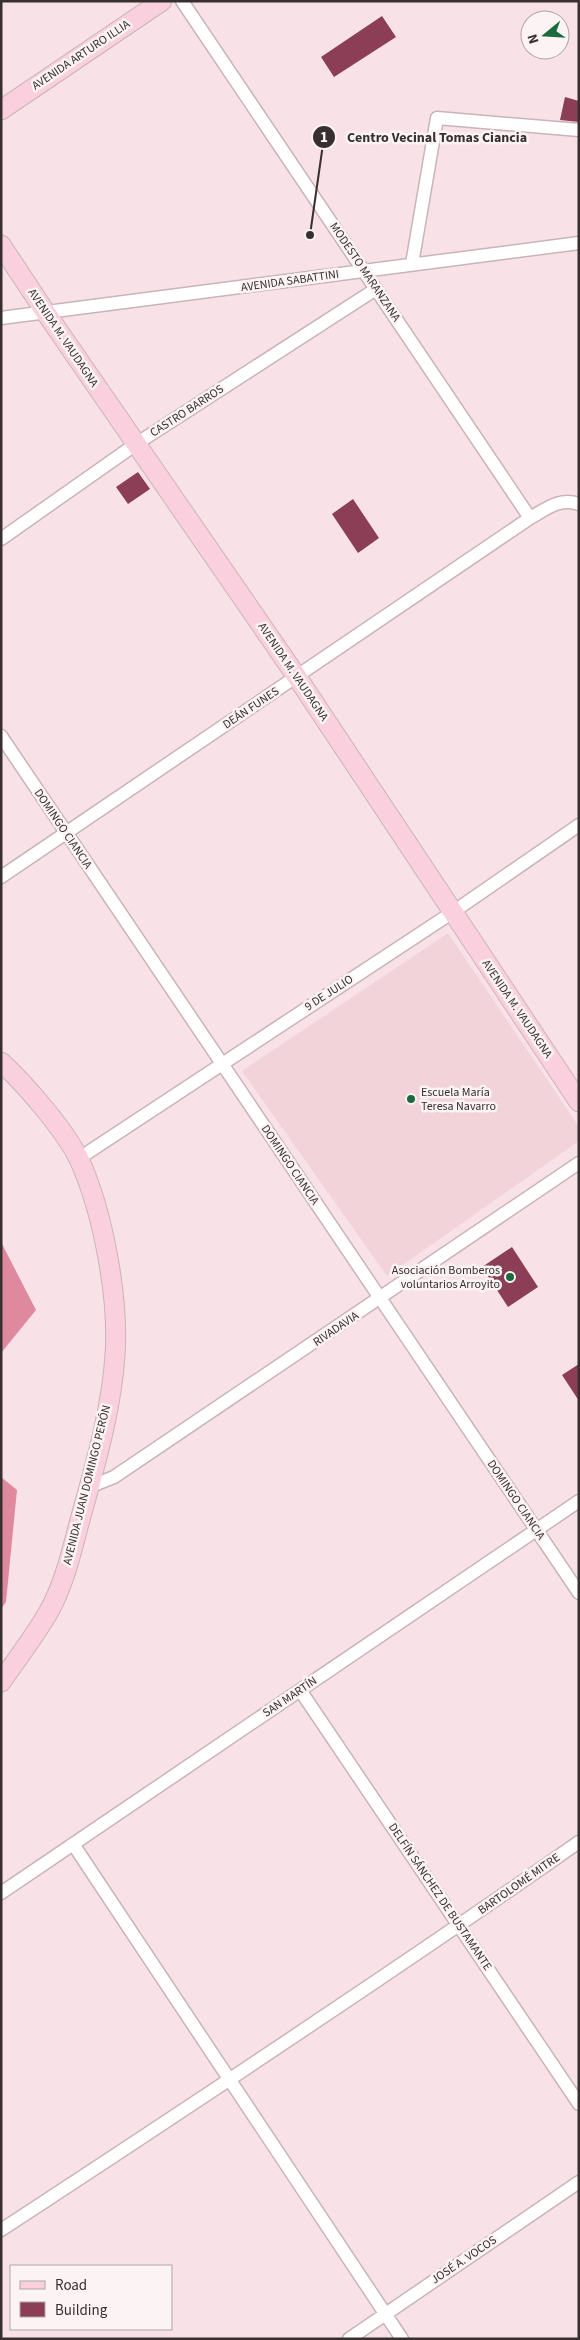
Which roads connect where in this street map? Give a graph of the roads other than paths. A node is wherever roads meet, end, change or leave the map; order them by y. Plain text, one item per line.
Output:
1 (162, 1) edge
2 (182, 1) edge
3 (1, 110) edge
4 (579, 130) edge
5 (579, 243) edge
6 (1, 245) edge
7 (412, 264) junction
8 (364, 271) junction
9 (376, 289) junction
10 (46, 313) junction
11 (1, 318) edge
12 (136, 444) junction
13 (579, 504) edge
14 (530, 518) junction
15 (1, 539) edge
16 (297, 677) junction
17 (1, 736) edge
18 (579, 825) edge
19 (66, 834) junction
20 (1, 877) edge
21 (453, 912) junction
22 (1, 1062) edge
23 (222, 1064) junction
24 (579, 1102) edge
25 (78, 1159) junction
26 (579, 1163) edge
27 (381, 1299) junction
28 (89, 1487) junction
29 (579, 1501) edge
30 (536, 1530) junction
31 (579, 1593) edge
32 (1, 1682) edge
33 (300, 1690) junction
34 (579, 1842) edge
35 (73, 1844) junction
36 (1, 1893) edge
37 (460, 1925) junction
38 (230, 2080) junction
39 (579, 2104) edge
40 (579, 2182) edge
41 (1, 2230) edge
42 (385, 2315) junction
43 (349, 2339) edge
44 (402, 2339) edge

1 - 3 main road, AVENIDA ARTURO ILLIA
2 - 8 street, MODESTO MARANZANA
4 - 7 street
5 - 7 street, AVENIDA SABATTINI
6 - 10 main road, AVENIDA M. VAUDAGNA
7 - 8 street, AVENIDA SABATTINI
8 - 9 street, MODESTO MARANZANA
8 - 10 street, AVENIDA SABATTINI
9 - 12 street, CASTRO BARROS
9 - 14 street, MODESTO MARANZANA
10 - 11 street, AVENIDA SABATTINI
10 - 12 main road, AVENIDA M. VAUDAGNA
12 - 15 street, CASTRO BARROS
12 - 16 main road, AVENIDA M. VAUDAGNA
13 - 14 street, DEÁN FUNES
14 - 16 street, DEÁN FUNES
16 - 19 street, DEÁN FUNES
16 - 21 main road, AVENIDA M. VAUDAGNA
17 - 19 street, DOMINGO CIANCIA
18 - 21 street, 9 DE JULIO
19 - 20 street, DEÁN FUNES
19 - 23 street, DOMINGO CIANCIA
21 - 23 street, 9 DE JULIO
21 - 24 main road, AVENIDA M. VAUDAGNA
22 - 25 main road, AVENIDA JUAN DOMINGO PERÓN
23 - 25 street, 9 DE JULIO
23 - 27 street, DOMINGO CIANCIA
25 - 28 main road, AVENIDA JUAN DOMINGO PERÓN
26 - 27 street, RIVADAVIA
27 - 28 street, RIVADAVIA
27 - 30 street, DOMINGO CIANCIA
28 - 32 main road, AVENIDA JUAN DOMINGO PERÓN
29 - 30 street, SAN MARTÍN
30 - 31 street, DOMINGO CIANCIA
30 - 33 street, SAN MARTÍN
33 - 35 street, SAN MARTÍN
33 - 37 street, DELFÍN SÁNCHEZ DE BUSTAMANTE
34 - 37 street, BARTOLOMÉ MITRE
35 - 36 street, SAN MARTÍN
35 - 38 street
37 - 38 street, BARTOLOMÉ MITRE
37 - 39 street, DELFÍN SÁNCHEZ DE BUSTAMANTE
38 - 41 street, BARTOLOMÉ MITRE
38 - 42 street
40 - 42 street, JOSÉ A. VOCOS
42 - 43 street, JOSÉ A. VOCOS
42 - 44 street

